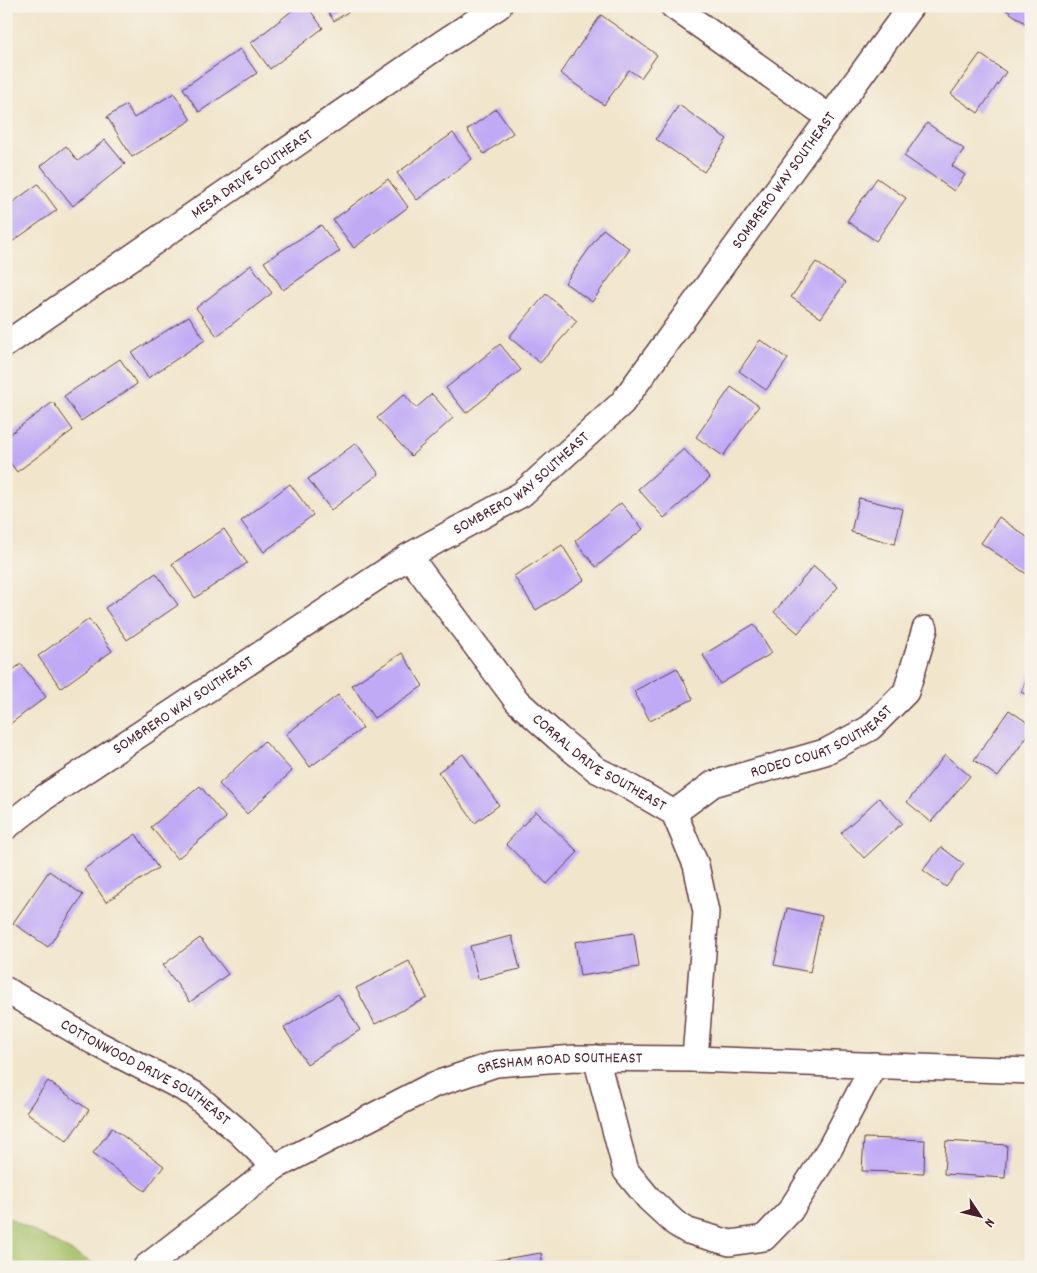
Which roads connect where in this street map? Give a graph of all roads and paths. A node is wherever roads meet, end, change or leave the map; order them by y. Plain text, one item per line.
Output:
1 (499, 6) edge
2 (673, 6) edge
3 (911, 6) edge
4 (829, 117) junction
5 (6, 344) edge
6 (409, 556) junction
7 (925, 629) dead end
8 (674, 814) junction
9 (6, 827) edge
10 (6, 990) edge
11 (596, 1058) junction
12 (695, 1059) junction
13 (874, 1065) junction
14 (1031, 1071) edge
15 (275, 1167) junction
16 (146, 1267) edge

1 - 5 street, MESA DRIVE SOUTHEAST
2 - 4 street
3 - 4 street, SOMBRERO WAY SOUTHEAST
4 - 6 street, SOMBRERO WAY SOUTHEAST
6 - 8 street, CORRAL DRIVE SOUTHEAST
6 - 9 street, SOMBRERO WAY SOUTHEAST
7 - 8 street, RODEO COURT SOUTHEAST
8 - 12 street, CORRAL DRIVE SOUTHEAST
10 - 15 street, COTTONWOOD DRIVE SOUTHEAST
11 - 12 street, GRESHAM ROAD SOUTHEAST
11 - 13 street
11 - 15 street, GRESHAM ROAD SOUTHEAST
12 - 13 street, GRESHAM ROAD SOUTHEAST
13 - 14 street, GRESHAM ROAD SOUTHEAST
15 - 16 street, GRESHAM ROAD SOUTHEAST

